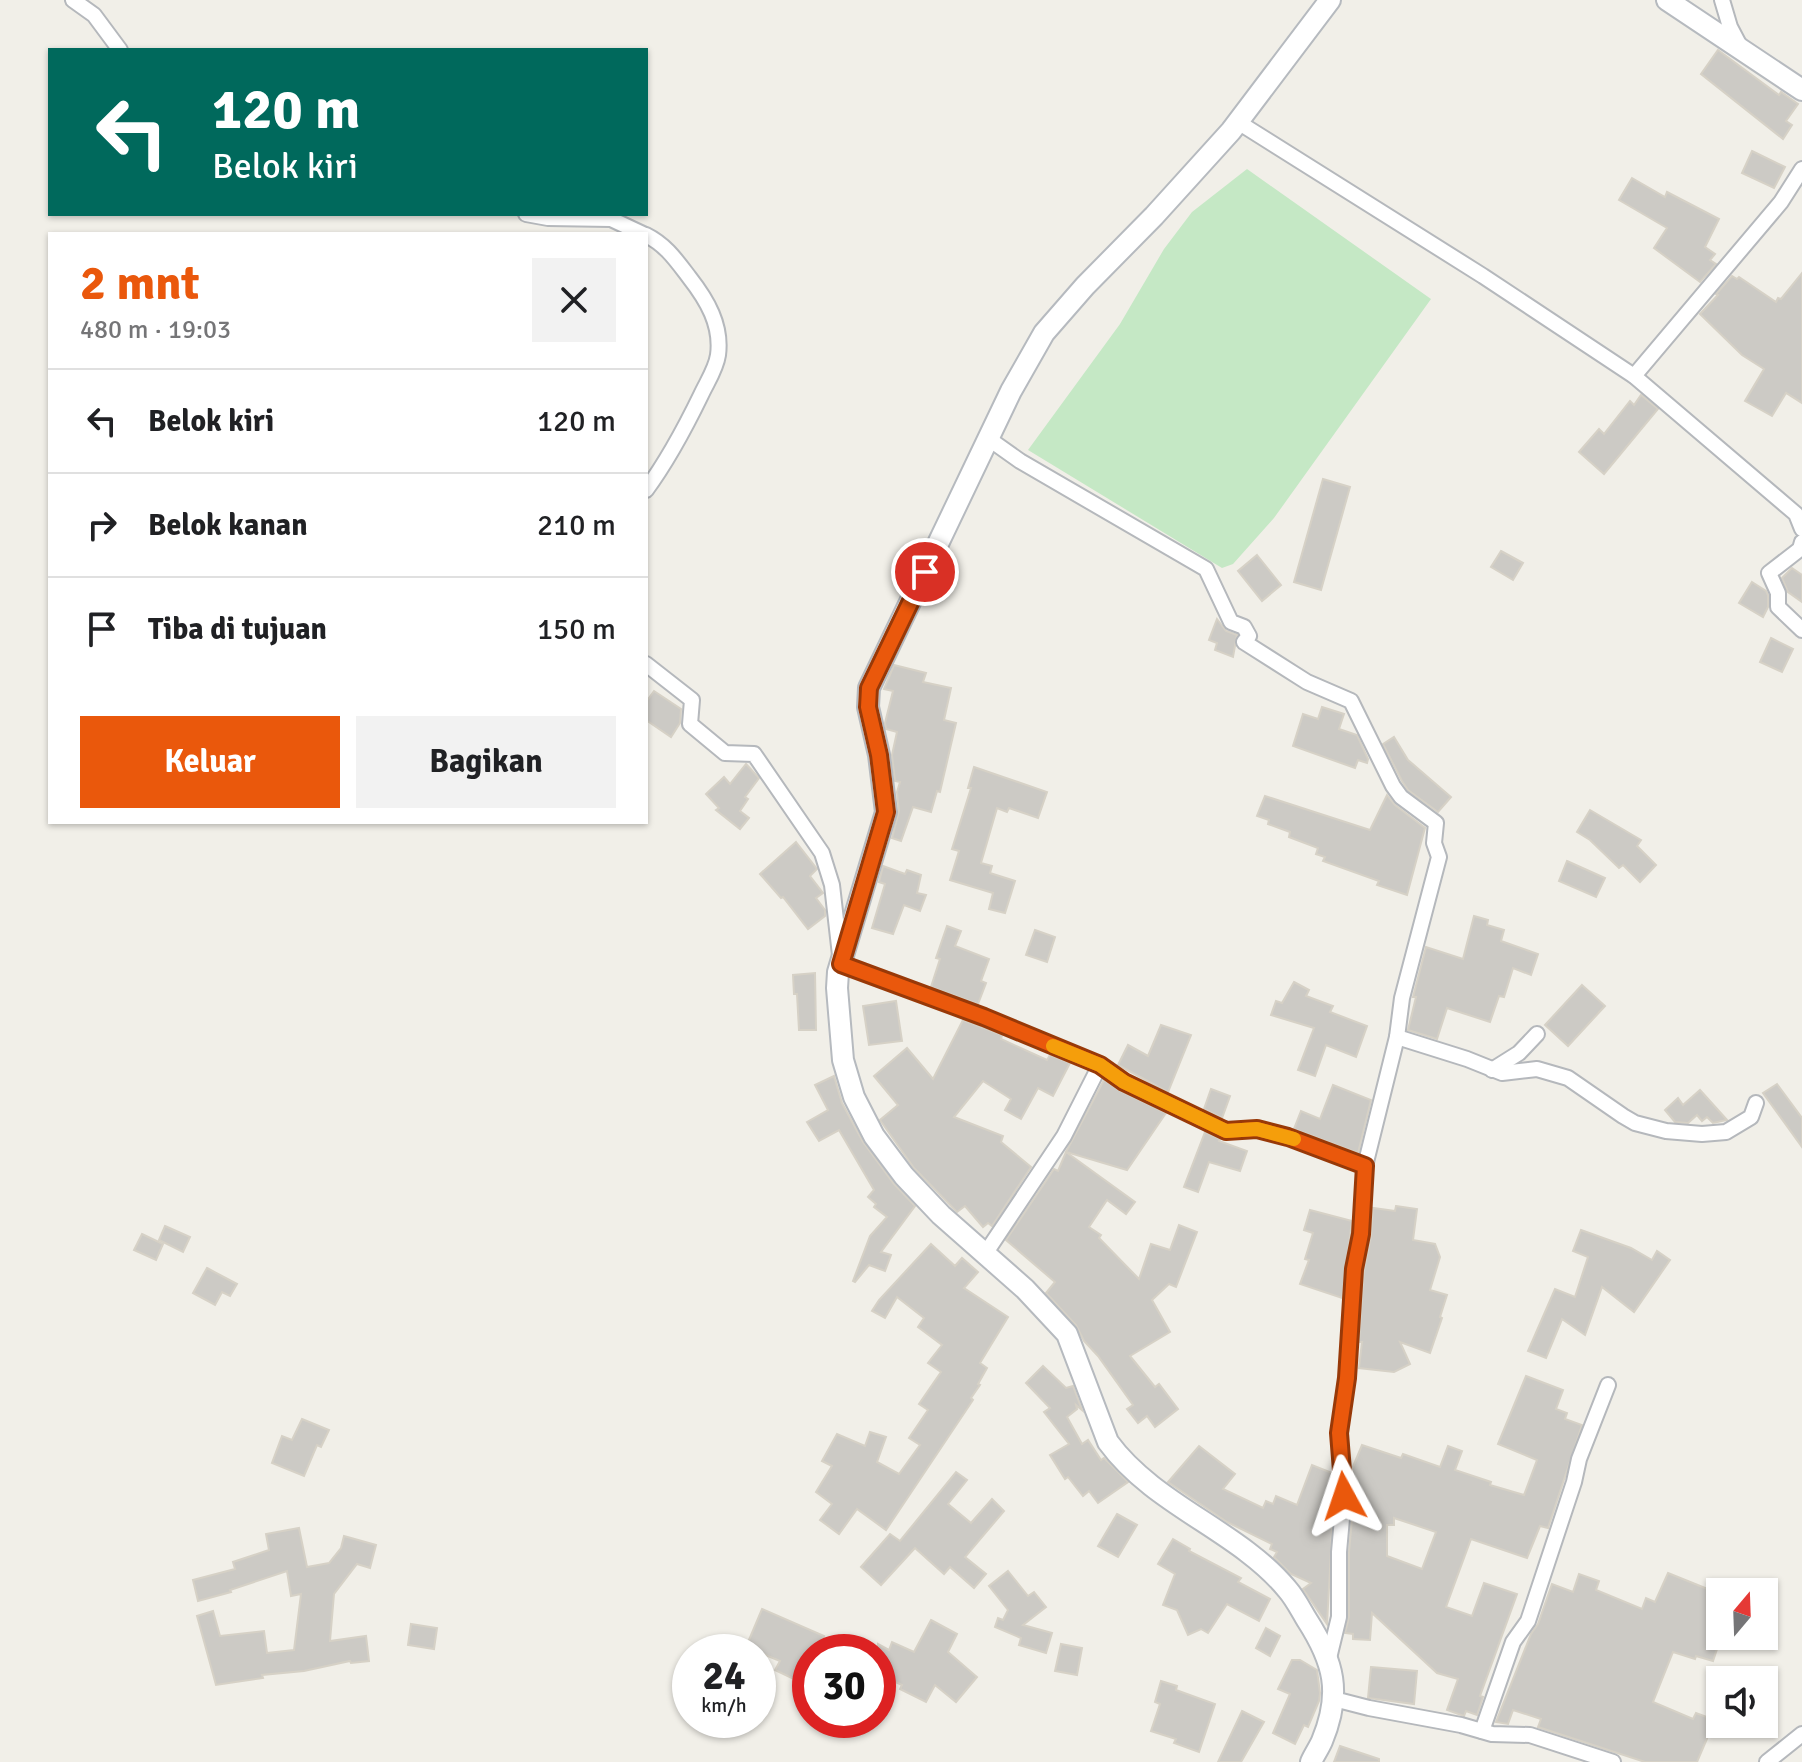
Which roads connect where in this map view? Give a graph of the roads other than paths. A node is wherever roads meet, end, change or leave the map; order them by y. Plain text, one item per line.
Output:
1 (73, 0) edge
2 (1330, 0) edge
3 (1667, 0) edge
4 (1722, 0) edge
5 (119, 48) edge
6 (1743, 53) junction
7 (1802, 90) edge
8 (1238, 122) junction
9 (1802, 169) edge
10 (537, 216) edge
11 (639, 232) edge
12 (648, 237) edge
13 (1634, 376) junction
14 (989, 439) junction
15 (648, 487) edge
16 (1802, 529) edge
17 (1802, 542) edge
18 (1802, 630) edge
19 (648, 666) edge
20 (841, 964) junction
21 (1537, 1034) dead end
22 (1397, 1037) junction
23 (1100, 1065) junction
24 (1492, 1070) junction
25 (1756, 1103) dead end
26 (1365, 1166) junction
27 (985, 1254) junction
28 (1608, 1385) dead end
29 (1329, 1658) junction
30 (1334, 1699) junction
31 (1482, 1731) junction
32 (1802, 1734) edge
33 (1311, 1762) edge
34 (1613, 1762) edge
35 (1767, 1762) edge

1 - 5 street
2 - 8 street
3 - 6 street
4 - 6 street
6 - 7 street
8 - 13 street
8 - 14 street
9 - 13 street
10 - 11 street
12 - 15 street
13 - 16 street
14 - 20 street
14 - 22 street
17 - 18 street
19 - 20 street
20 - 23 street
20 - 27 street
21 - 24 street
22 - 24 street
22 - 26 street
23 - 26 street
23 - 27 street
24 - 25 street
26 - 29 street
27 - 29 street
28 - 31 street
29 - 30 street
30 - 31 street
30 - 33 street
31 - 34 street
32 - 35 street

